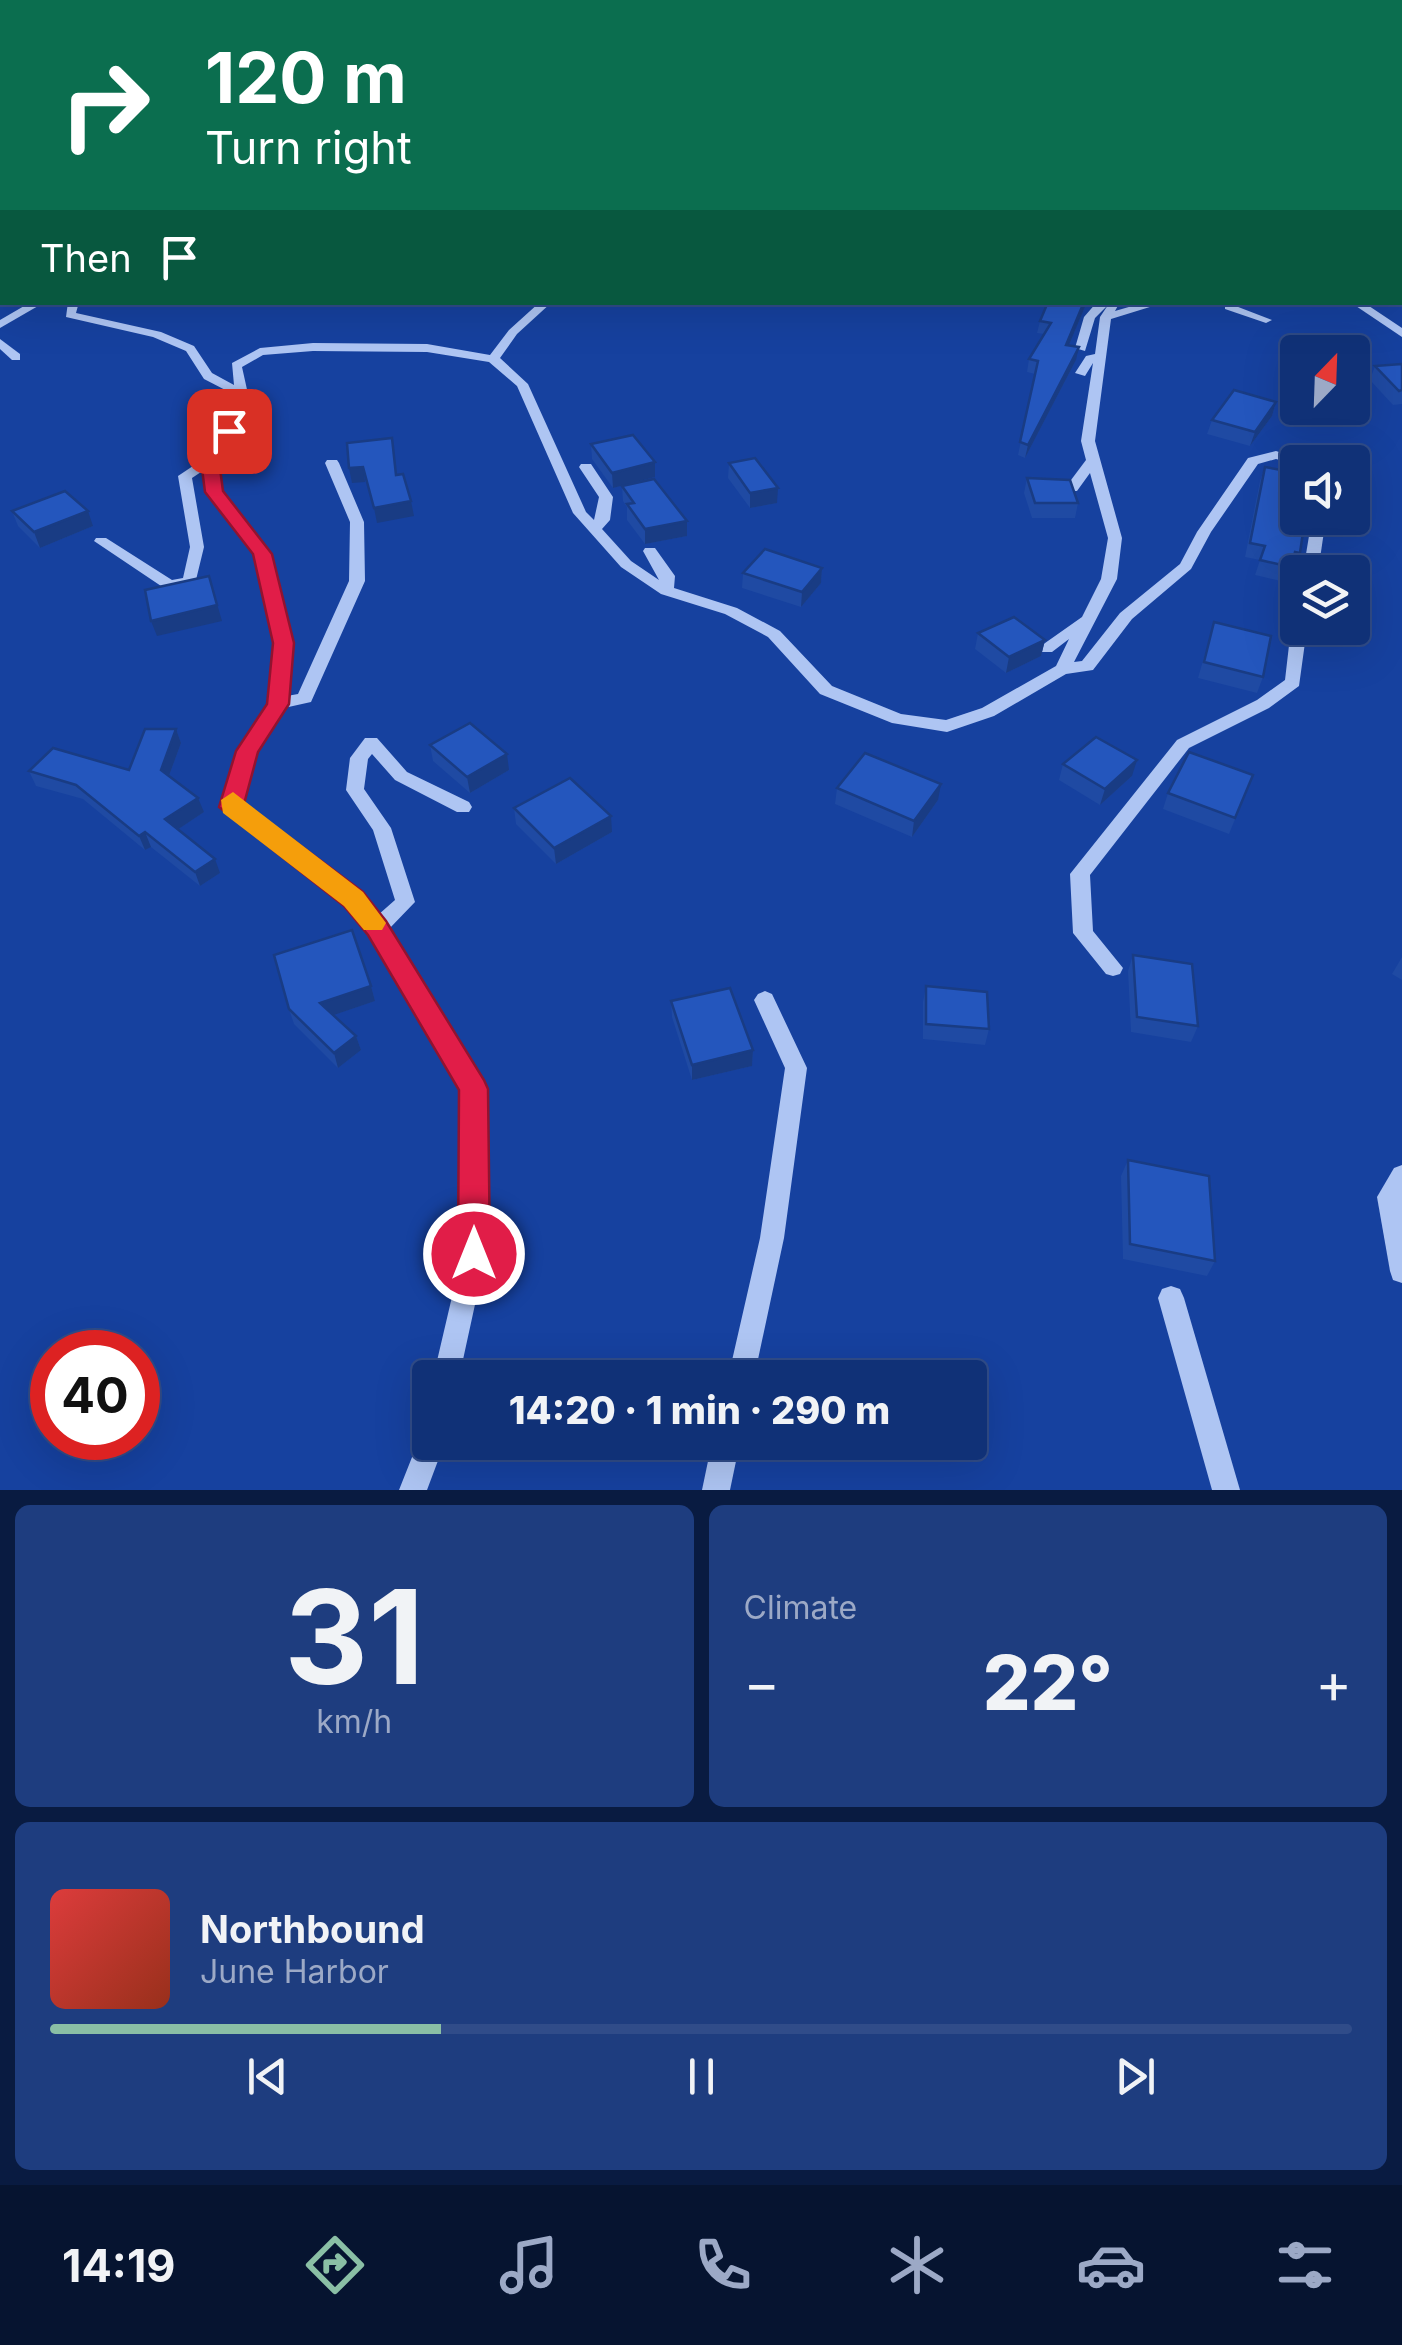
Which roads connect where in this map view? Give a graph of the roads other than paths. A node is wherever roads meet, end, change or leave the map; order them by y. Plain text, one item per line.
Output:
1 (35, 305) edge
2 (73, 305) edge
3 (544, 305) edge
4 (1360, 305) edge
5 (1230, 306) dead end
6 (1108, 307) edge
7 (1251, 308) edge
8 (1266, 320) dead end
9 (0, 325) edge
10 (1402, 333) edge
11 (0, 343) edge
12 (1082, 348) edge
13 (1102, 356) junction
14 (16, 357) dead end
15 (493, 359) junction
16 (1082, 373) dead end
17 (242, 394) junction
18 (1280, 456) edge
19 (1093, 460) junction
20 (210, 461) junction
21 (332, 462) dead end
22 (586, 467) dead end
23 (1046, 487) edge
24 (594, 528) junction
25 (102, 541) dead end
26 (650, 551) dead end
27 (666, 590) junction
28 (1088, 619) junction
29 (1297, 645) edge
30 (1046, 648) edge
31 (1062, 669) junction
32 (278, 704) junction
33 (464, 807) dead end
34 (377, 928) junction
35 (1113, 968) dead end
36 (765, 1000) dead end
37 (1402, 1176) edge
38 (1402, 1272) edge
39 (1171, 1298) dead end
40 (450, 1360) edge
41 (745, 1360) edge
42 (425, 1460) edge
43 (722, 1460) edge
44 (413, 1490) edge
45 (716, 1490) edge
46 (1226, 1490) edge

1 - 9 street
2 - 17 street
3 - 15 street
4 - 10 street
5 - 7 street
6 - 12 street
6 - 13 street
7 - 8 street
11 - 14 street
13 - 16 street
13 - 19 street
15 - 17 street
15 - 24 street
17 - 20 street
18 - 31 street
19 - 23 street
19 - 28 street
20 - 25 street
20 - 32 street
21 - 32 street
22 - 24 street
24 - 27 street
26 - 27 street
27 - 31 street
28 - 30 street
28 - 31 street
29 - 35 street
32 - 34 street
33 - 34 street
34 - 40 street
36 - 41 street
37 - 38 street
39 - 46 street
42 - 44 street
43 - 45 street

